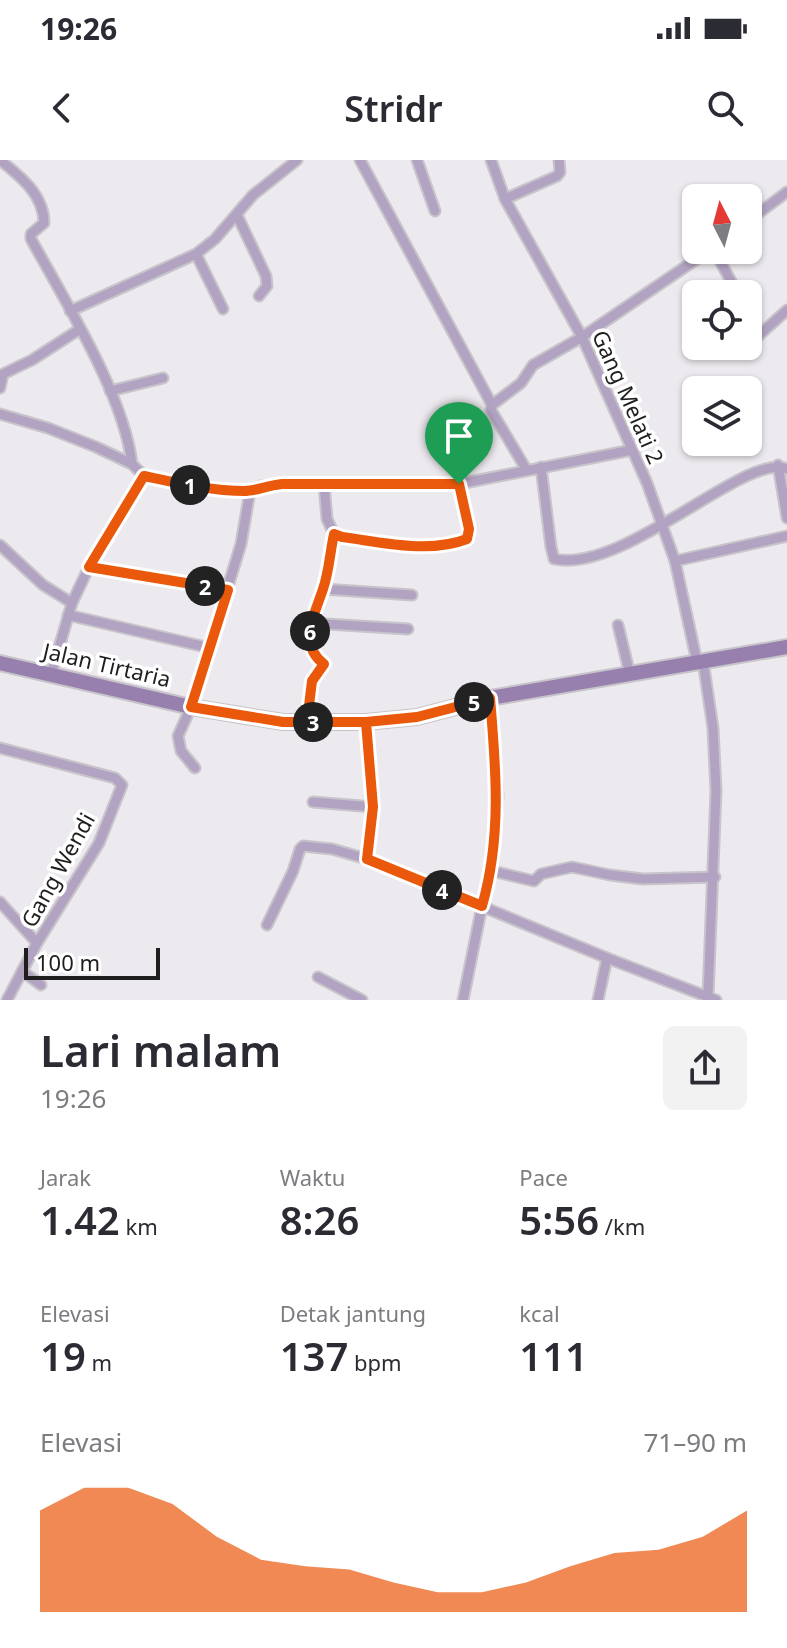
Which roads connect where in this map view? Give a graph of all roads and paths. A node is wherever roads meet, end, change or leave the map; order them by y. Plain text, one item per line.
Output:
1 (0, 160) edge
2 (297, 160) edge
3 (360, 160) edge
4 (417, 160) edge
5 (491, 160) edge
6 (559, 160) edge
7 (787, 192) edge
8 (505, 199) junction
9 (435, 211) dead end
10 (762, 211) edge
11 (237, 215) junction
12 (196, 254) junction
13 (691, 264) edge
14 (259, 296) dead end
15 (223, 309) dead end
16 (787, 310) edge
17 (70, 311) junction
18 (80, 329) junction
19 (762, 332) edge
20 (582, 337) junction
21 (163, 378) dead end
22 (0, 388) edge
23 (110, 391) junction
24 (492, 405) junction
25 (0, 414) edge
26 (632, 450) junction
27 (132, 464) junction
28 (541, 467) junction
29 (782, 467) edge
30 (526, 469) junction
31 (144, 476) junction
32 (324, 484) junction
33 (459, 484) junction
34 (250, 491) junction
35 (787, 518) edge
36 (662, 526) junction
37 (334, 534) junction
38 (787, 536) edge
39 (0, 545) edge
40 (675, 561) junction
41 (89, 567) junction
42 (323, 589) junction
43 (228, 590) junction
44 (412, 595) dead end
45 (72, 603) junction
46 (68, 615) junction
47 (310, 623) junction
48 (618, 625) dead end
49 (408, 629) dead end
50 (787, 647) edge
51 (210, 648) junction
52 (700, 662) junction
53 (0, 663) edge
54 (51, 675) junction
55 (630, 675) junction
56 (490, 698) junction
57 (191, 707) junction
58 (307, 722) junction
59 (366, 722) junction
60 (0, 748) edge
61 (195, 768) dead end
62 (313, 802) dead end
63 (373, 807) junction
64 (367, 859) junction
65 (492, 871) junction
66 (715, 877) junction
67 (0, 902) edge
68 (482, 906) junction
69 (267, 925) dead end
70 (37, 943) junction
71 (607, 958) junction
72 (22, 971) junction
73 (318, 977) dead end
74 (41, 985) dead end
75 (712, 998) edge
76 (7, 1000) edge
77 (362, 1000) edge
78 (463, 1000) edge
79 (598, 1000) edge

1 - 17 street
2 - 11 street
3 - 24 street
4 - 9 street
5 - 8 street, Gang Melati 2
6 - 8 street
7 - 10 street
8 - 20 street, Gang Melati 2
11 - 12 street
11 - 14 street
12 - 15 street
12 - 17 street
13 - 20 street
16 - 19 street
17 - 18 street
18 - 22 street
18 - 23 street
20 - 24 street
20 - 26 street, Gang Melati 2
21 - 23 street
23 - 27 street
24 - 30 street
25 - 27 street
26 - 28 street
26 - 36 street, Gang Melati 2
27 - 31 street
28 - 30 street
28 - 36 street
29 - 35 street
29 - 36 street
30 - 33 street
31 - 34 street
31 - 41 street
32 - 33 street
32 - 34 street
32 - 37 street
33 - 37 street
34 - 43 street
36 - 40 street, Gang Melati 2
37 - 42 street
38 - 40 street
39 - 45 street
40 - 52 street, Gang Melati 2
41 - 43 street
41 - 45 street
42 - 44 street
42 - 47 street
43 - 51 street
45 - 46 street
46 - 51 street
46 - 54 street
47 - 49 street
47 - 58 street
48 - 55 street
50 - 52 street, Jalan Tirtaria
51 - 57 street
52 - 55 street, Jalan Tirtaria
52 - 66 street, Gang Melati 2
53 - 54 street, Jalan Tirtaria
54 - 57 street, Jalan Tirtaria
55 - 56 street, Jalan Tirtaria
56 - 59 street, Jalan Tirtaria
56 - 65 street
57 - 58 street, Jalan Tirtaria
57 - 61 street
58 - 59 street, Jalan Tirtaria
59 - 63 street
60 - 70 street, Gang Wendi
62 - 63 street
63 - 64 street
64 - 68 street
64 - 69 street
65 - 66 street
65 - 68 street
66 - 75 street, Gang Melati 2
67 - 70 street
68 - 71 street
68 - 78 street
70 - 72 street, Gang Wendi
71 - 75 street
71 - 79 street
72 - 74 street
72 - 76 street, Gang Wendi
73 - 77 street

